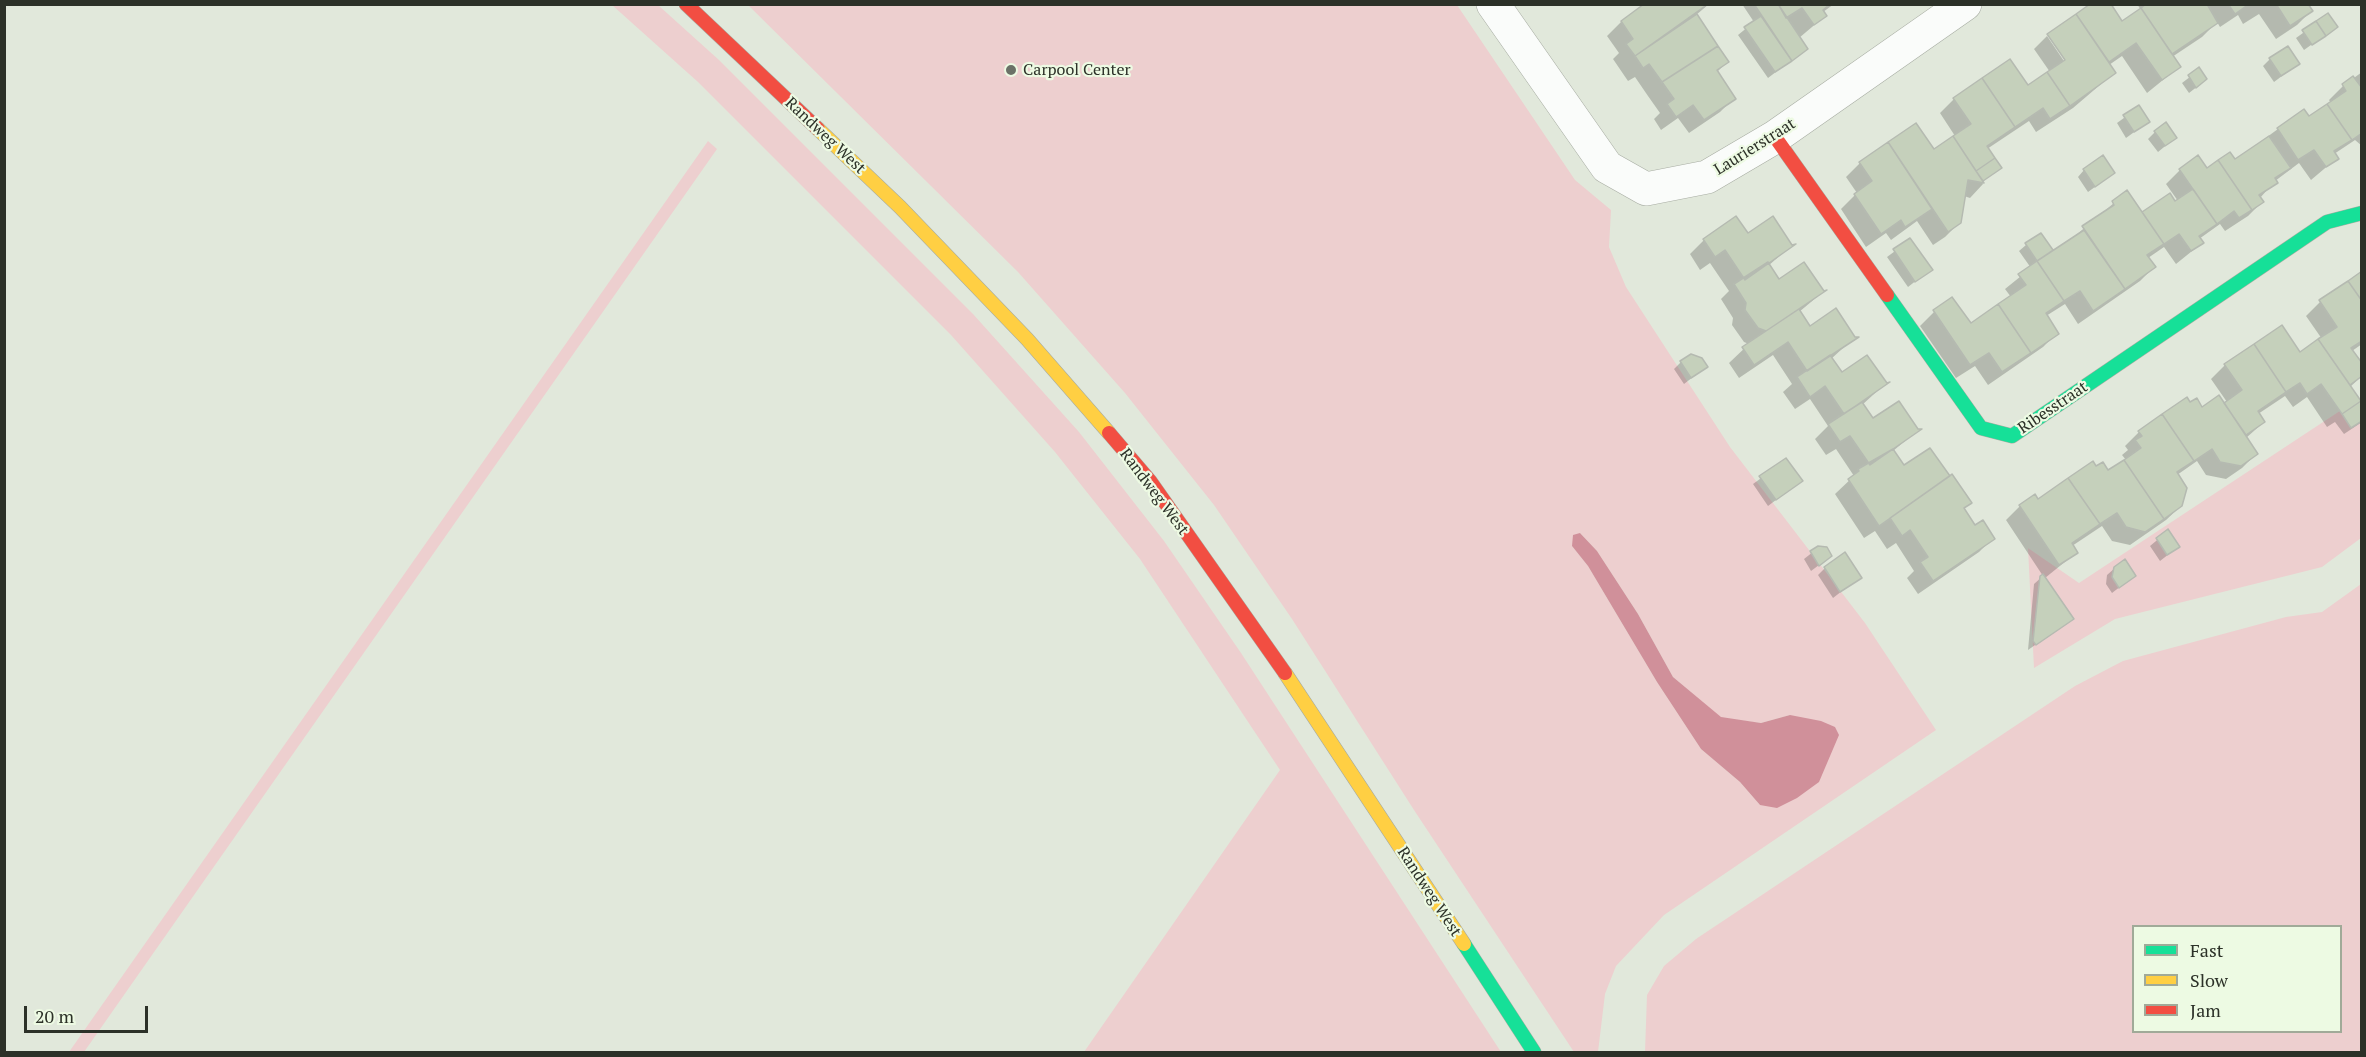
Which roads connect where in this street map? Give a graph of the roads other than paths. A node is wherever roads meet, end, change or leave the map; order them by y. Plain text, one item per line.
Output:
1 (686, 4) edge
2 (1492, 4) edge
3 (1965, 4) edge
4 (1775, 136) junction
5 (2361, 213) edge
6 (1534, 1053) edge

1 - 6 street, Randweg West
2 - 4 street, Laurierstraat
3 - 4 street, Laurierstraat
4 - 5 street, Ribesstraat

